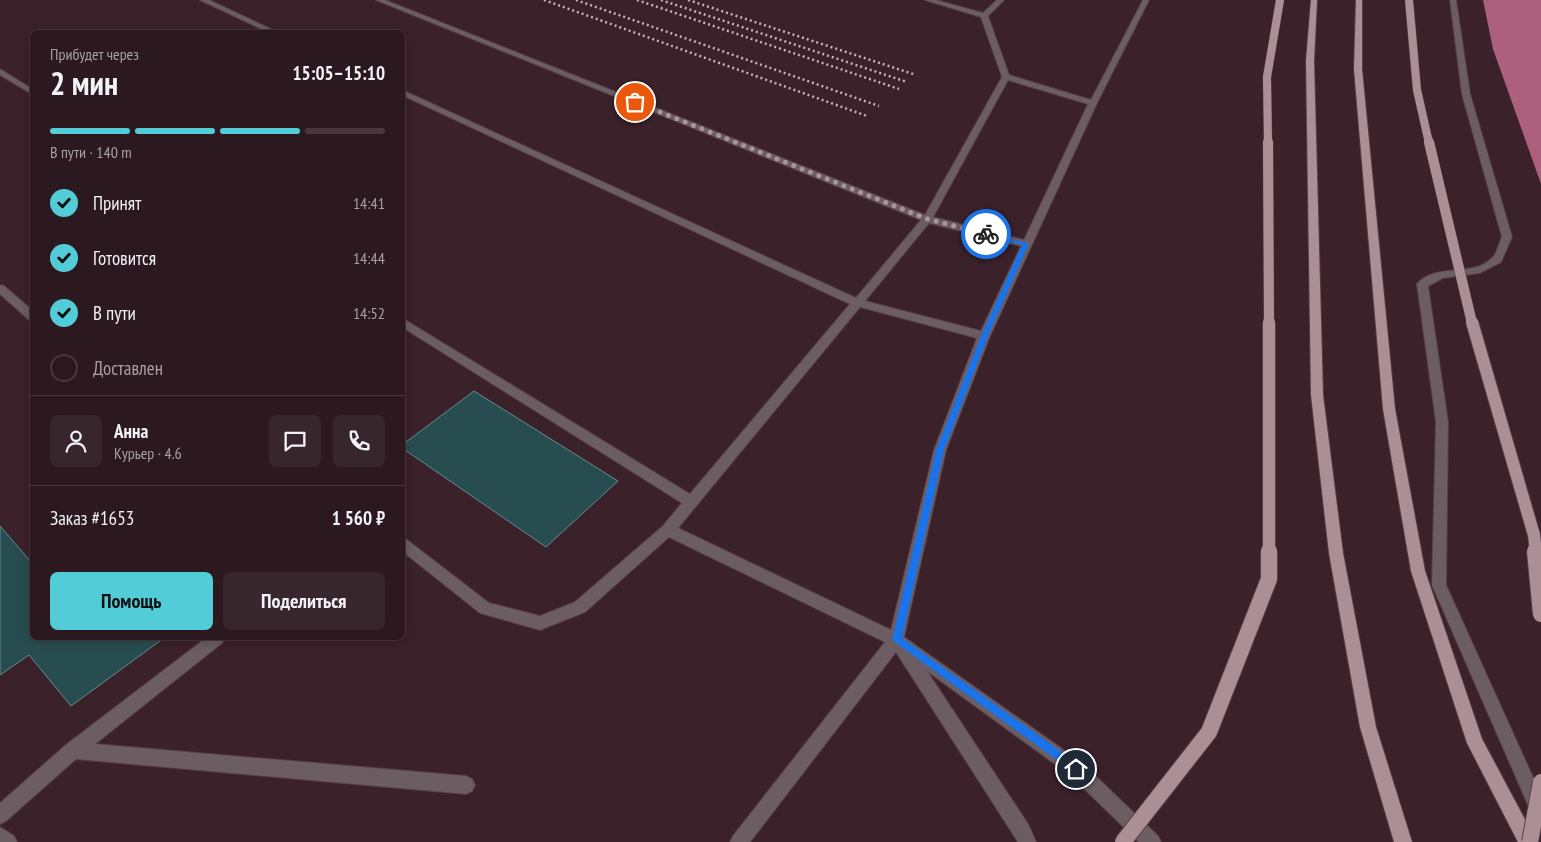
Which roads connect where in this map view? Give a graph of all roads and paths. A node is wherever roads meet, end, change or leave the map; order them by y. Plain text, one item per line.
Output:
1 (203, 0) edge
2 (379, 0) edge
3 (928, 0) edge
4 (1001, 0) edge
5 (1146, 0) edge
6 (1280, 0) edge
7 (1314, 0) edge
8 (1359, 0) edge
9 (1408, 0) edge
10 (1453, 0) edge
11 (984, 16) junction
12 (269, 30) edge
13 (0, 71) edge
14 (1006, 77) junction
15 (30, 91) edge
16 (405, 93) edge
17 (1093, 103) junction
18 (927, 219) junction
19 (1026, 244) junction
20 (0, 288) edge
21 (856, 302) junction
22 (30, 314) edge
23 (405, 324) edge
24 (984, 336) junction
25 (691, 502) junction
26 (668, 530) junction
27 (405, 544) edge
28 (1541, 614) edge
29 (214, 640) edge
30 (896, 640) junction
31 (73, 750) junction
32 (1541, 782) edge
33 (466, 785) dead end
34 (0, 815) edge
35 (1541, 815) edge
36 (0, 836) edge
37 (8, 842) edge
38 (739, 842) edge
39 (1027, 842) edge
40 (1123, 842) edge
41 (1152, 842) edge
42 (1404, 842) edge
43 (1529, 842) edge

1 - 12 lane
2 - 18 lane
3 - 11 lane
4 - 11 lane
5 - 17 lane
6 - 40 main road, bridge
7 - 42 main road
8 - 43 main road
9 - 28 main road, bridge
10 - 35 lane
11 - 14 lane
13 - 15 lane
14 - 17 lane
14 - 18 lane
16 - 21 lane
17 - 19 lane
18 - 19 lane
18 - 21 lane
19 - 24 lane
20 - 22 lane
21 - 24 lane
21 - 25 lane
23 - 25 lane
24 - 30 lane
25 - 26 lane
26 - 27 lane
26 - 30 lane
29 - 31 lane
30 - 38 lane
30 - 39 lane
30 - 41 lane
31 - 33 lane
31 - 34 lane
32 - 43 main road, bridge
36 - 37 lane

